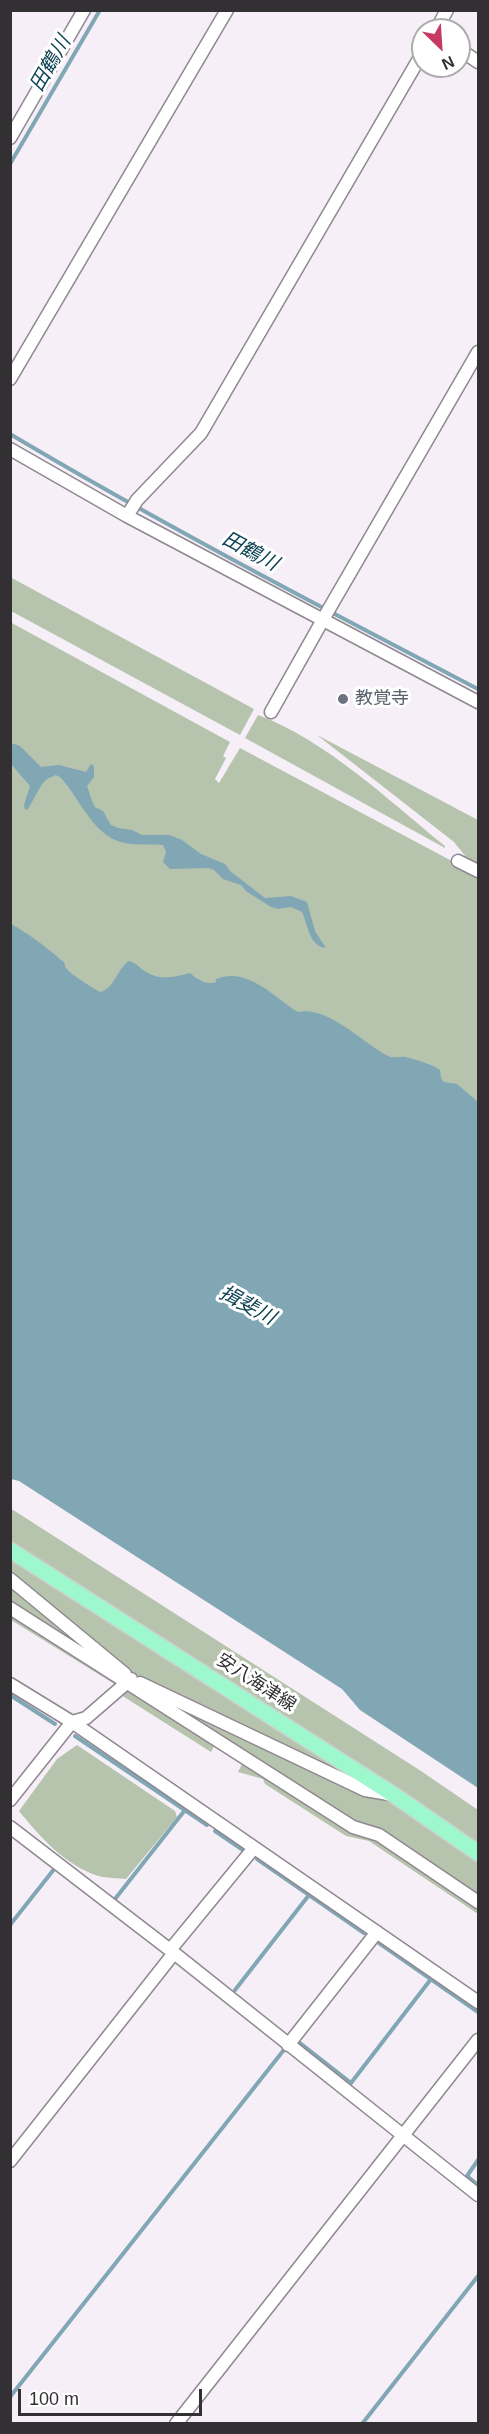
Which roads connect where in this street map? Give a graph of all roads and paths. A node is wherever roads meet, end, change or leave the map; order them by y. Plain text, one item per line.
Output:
1 (84, 10) edge
2 (227, 10) edge
3 (411, 73) edge
4 (10, 138) edge
5 (478, 352) edge
6 (10, 379) edge
7 (10, 449) edge
8 (128, 515) junction
9 (324, 617) junction
10 (478, 702) edge
11 (271, 712) dead end
12 (458, 861) dead end
13 (478, 871) edge
14 (10, 1550) edge
15 (10, 1579) edge
16 (10, 1608) edge
17 (129, 1681) junction
18 (10, 1684) edge
19 (72, 1722) junction
20 (394, 1795) junction
21 (10, 1800) edge
22 (10, 1827) edge
23 (253, 1849) junction
24 (478, 1853) edge
25 (478, 1902) edge
26 (377, 1932) junction
27 (172, 1952) junction
28 (478, 2002) edge
29 (478, 2040) edge
30 (288, 2045) junction
31 (403, 2136) junction
32 (10, 2161) edge
33 (478, 2195) edge
34 (176, 2424) edge

1 - 4 street
2 - 6 street
3 - 8 street
5 - 9 street
7 - 8 street
8 - 9 street
9 - 10 street
9 - 11 street
12 - 13 street
14 - 20 main road, 安八海津線
15 - 17 street
16 - 17 street
17 - 19 street
17 - 20 street
17 - 25 street
18 - 19 street
19 - 21 street
19 - 23 street
20 - 24 main road, 安八海津線
22 - 27 street
23 - 26 street
23 - 27 street
26 - 28 street
26 - 30 street
27 - 30 street
27 - 32 street
29 - 31 street
30 - 31 street
31 - 33 street
31 - 34 street

